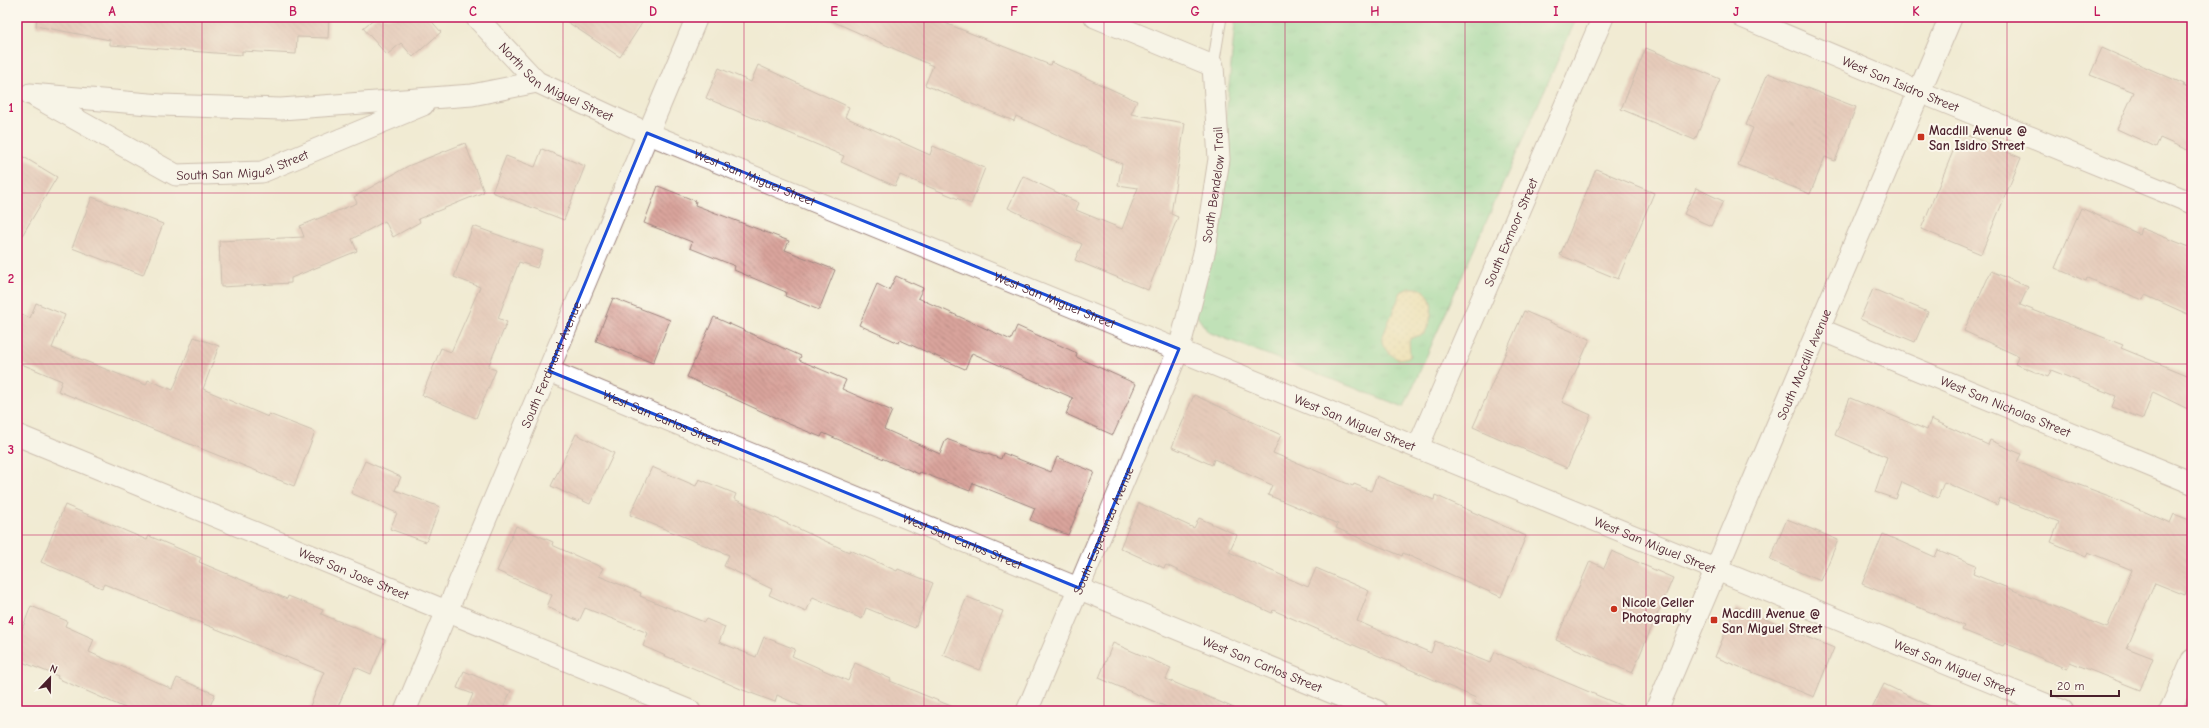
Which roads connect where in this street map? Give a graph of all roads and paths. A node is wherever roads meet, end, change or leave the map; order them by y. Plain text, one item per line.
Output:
1 (476, 17) edge
2 (697, 17) edge
3 (1095, 17) edge
4 (1221, 17) edge
5 (1603, 17) edge
6 (1742, 17) edge
7 (1951, 17) edge
8 (1213, 66) junction
9 (536, 82) junction
10 (24, 91) edge
11 (1920, 92) junction
12 (439, 98) junction
13 (647, 133) junction
14 (2192, 203) edge
15 (1819, 329) junction
16 (1179, 349) junction
17 (549, 371) junction
18 (17, 435) edge
19 (1418, 447) junction
20 (2192, 483) edge
21 (1716, 568) junction
22 (1079, 588) junction
23 (447, 611) junction
24 (2192, 660) edge
25 (404, 711) edge
26 (690, 711) edge
27 (1027, 711) edge
28 (1377, 711) edge
29 (1656, 711) edge
30 (2062, 711) edge
31 (2170, 711) edge

1 - 9 street, North San Miguel Street
2 - 13 street, South Ferdinand Avenue
3 - 8 street
4 - 8 lane, South Bendelow Trail
5 - 19 street, South Exmoor Street
6 - 11 street, West San Isidro Street
7 - 11 street, South Macdill Avenue
8 - 16 street, South Bendelow Trail
9 - 12 street, South San Miguel Street
9 - 13 street, North San Miguel Street
10 - 12 street, South San Miguel Street
10 - 12 street, South San Miguel Street
11 - 14 street, West San Isidro Street
11 - 15 street, South Macdill Avenue
13 - 16 street, West San Miguel Street
13 - 17 street, South Ferdinand Avenue
15 - 20 street, West San Nicholas Street
15 - 21 street, South Macdill Avenue
16 - 19 street, West San Miguel Street
16 - 22 street, South Esperanza Avenue
17 - 22 street, West San Carlos Street
17 - 23 street, South Ferdinand Avenue
18 - 23 street, West San Jose Street
19 - 21 street, West San Miguel Street
21 - 29 street, South Macdill Avenue
21 - 30 street, West San Miguel Street
22 - 27 street, South Esperanza Avenue
22 - 28 street, West San Carlos Street
23 - 25 street, South Ferdinand Avenue
23 - 26 street, West San Jose Street
24 - 31 street

